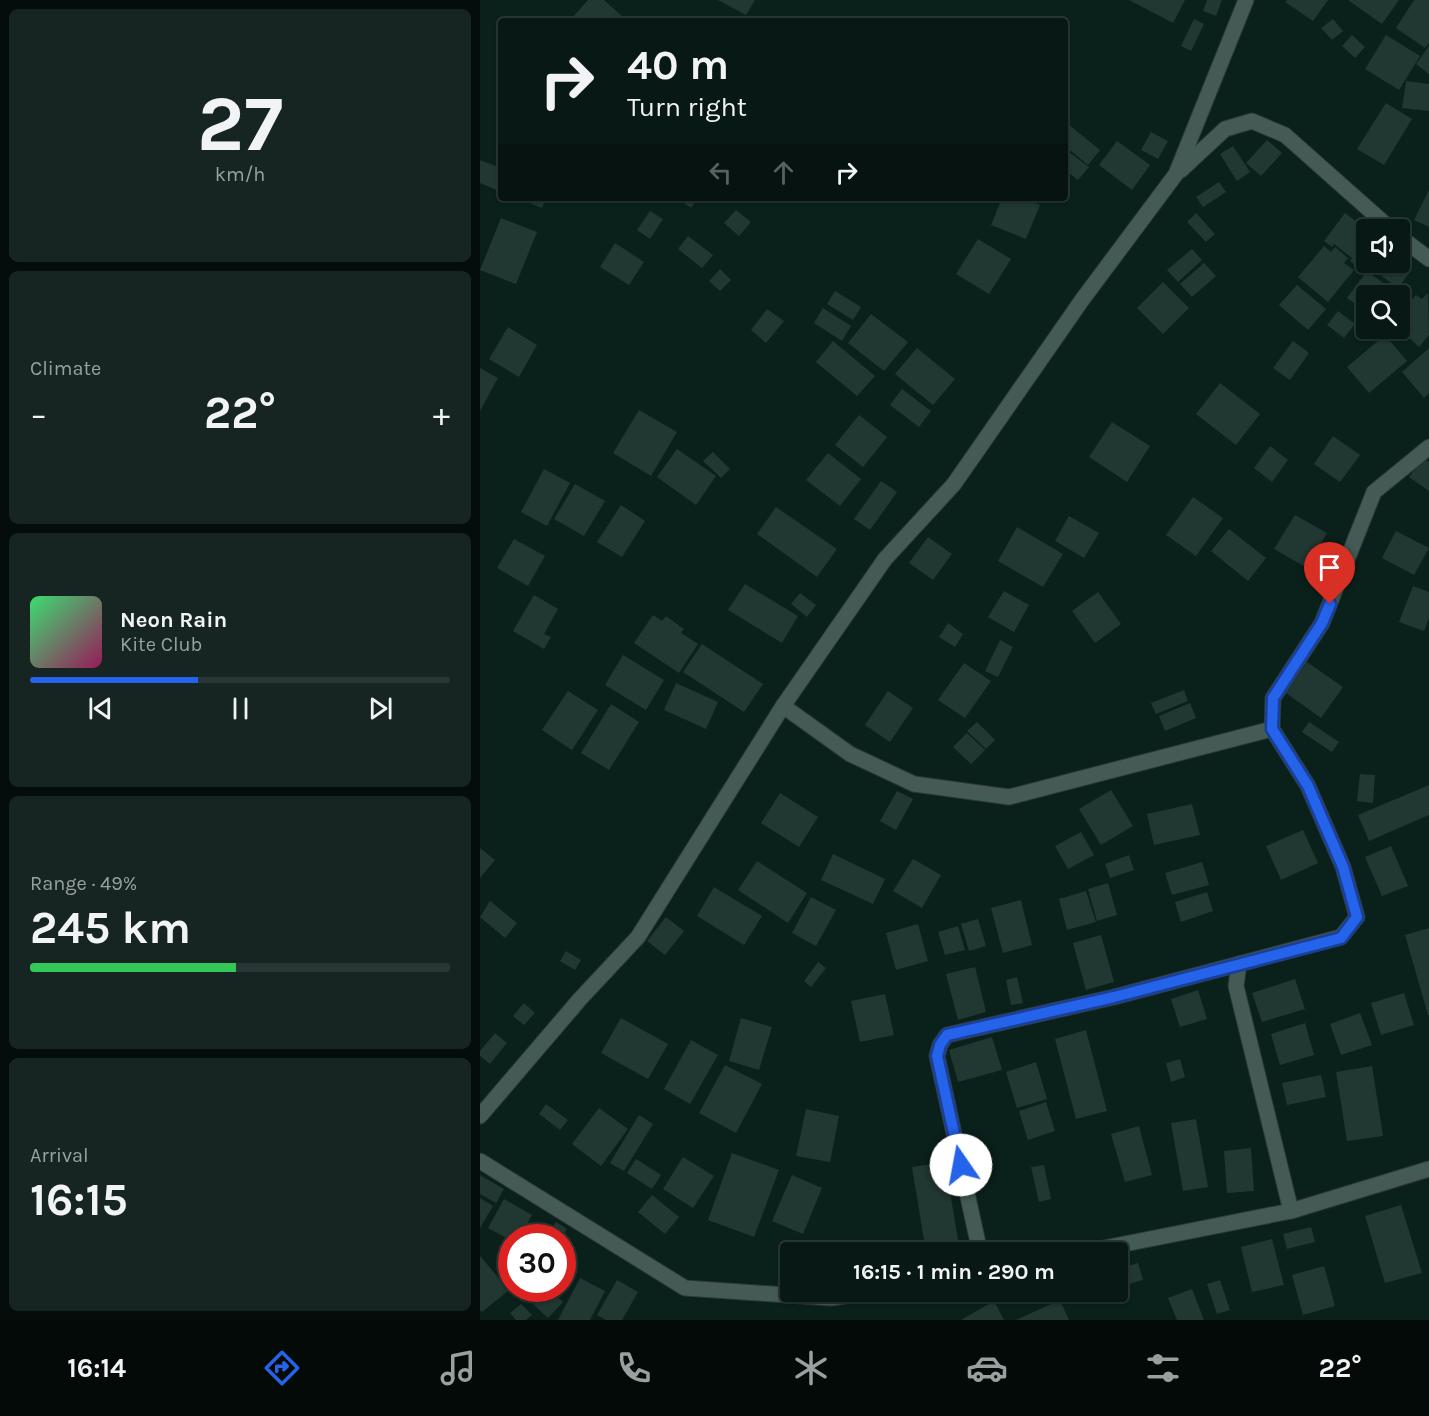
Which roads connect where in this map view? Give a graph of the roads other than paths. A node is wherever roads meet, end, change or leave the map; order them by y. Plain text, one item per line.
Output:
1 (1246, 0) edge
2 (1176, 174) junction
3 (1380, 219) edge
4 (1410, 245) edge
5 (1429, 259) edge
6 (1429, 447) edge
7 (783, 706) junction
8 (1272, 729) junction
9 (1239, 964) junction
10 (480, 1116) edge
11 (480, 1161) edge
12 (1429, 1169) edge
13 (1291, 1211) junction
14 (978, 1242) edge
15 (1128, 1243) edge
16 (780, 1295) edge

1 - 2 street
2 - 3 street
2 - 7 street
4 - 5 street
6 - 8 street
7 - 8 street
7 - 10 street
8 - 9 street
9 - 13 street
9 - 14 street
11 - 16 street
12 - 13 street
13 - 15 street

